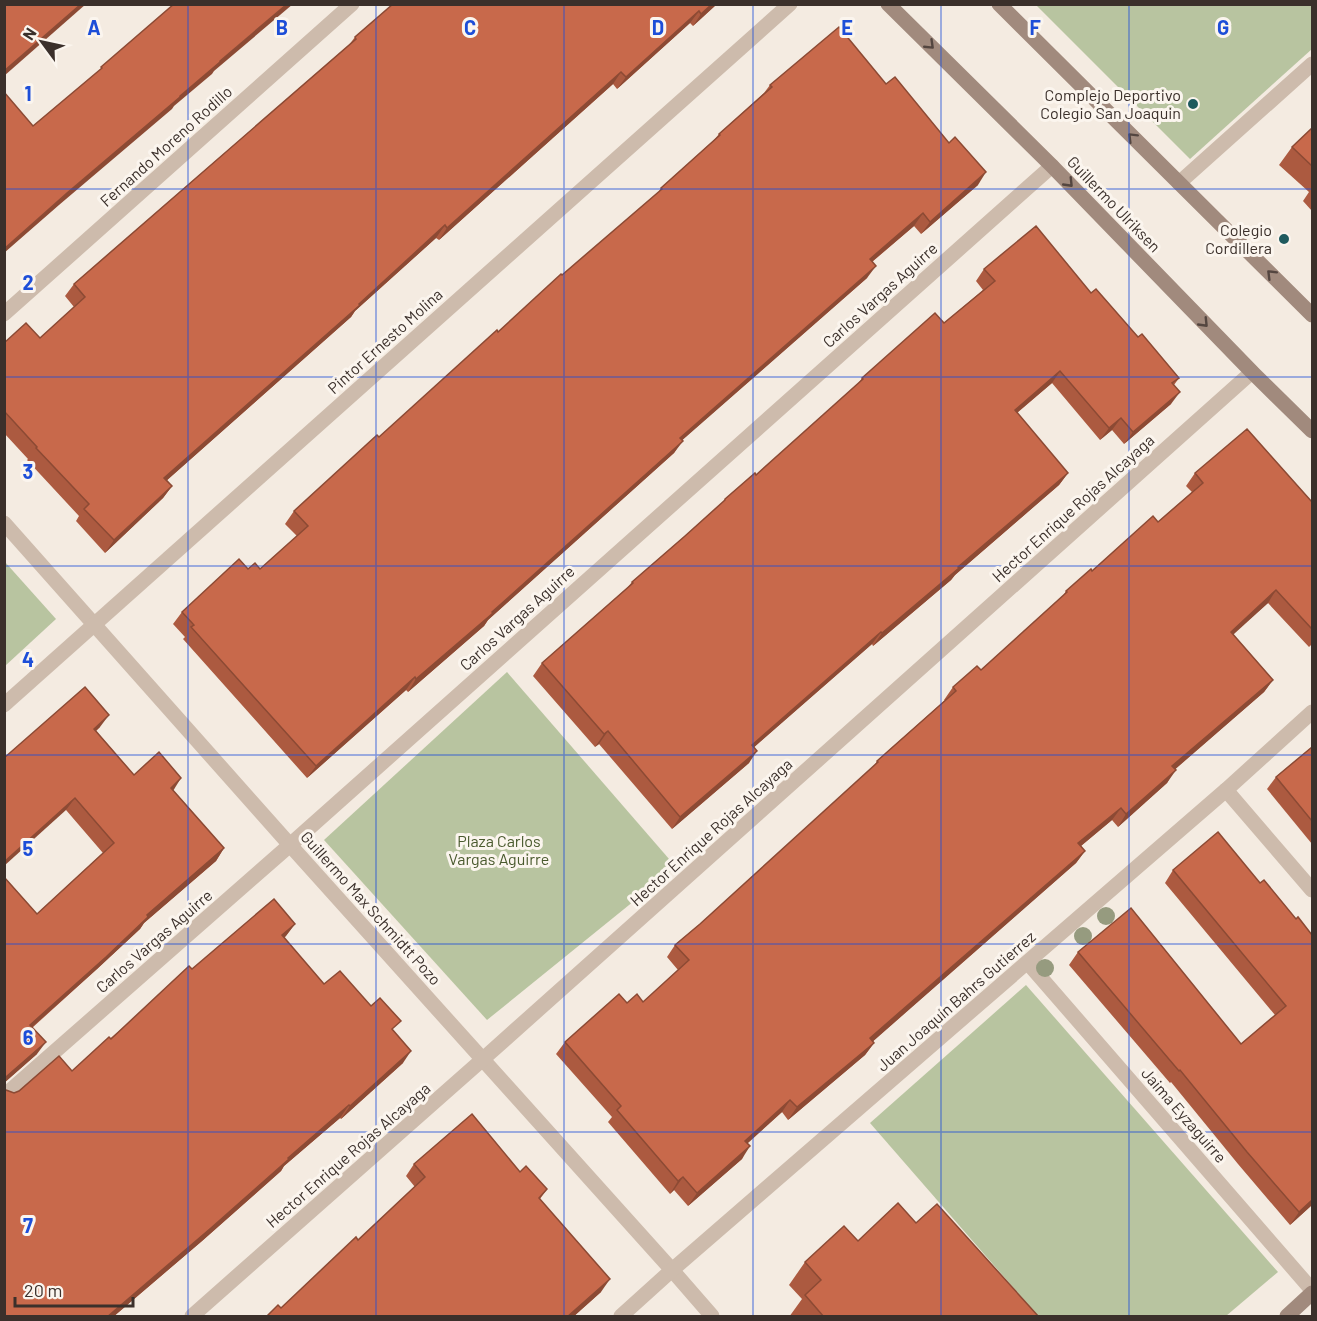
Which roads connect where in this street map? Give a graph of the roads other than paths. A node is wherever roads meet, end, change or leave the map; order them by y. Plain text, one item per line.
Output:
1 (352, 4) edge
2 (790, 4) edge
3 (888, 4) edge
4 (999, 4) edge
5 (1312, 64) edge
6 (1053, 166) junction
7 (1179, 183) junction
8 (4, 314) edge
9 (1312, 315) edge
10 (1252, 372) junction
11 (1312, 431) edge
12 (4, 523) edge
13 (94, 625) junction
14 (4, 705) edge
15 (1312, 712) edge
16 (1226, 790) junction
17 (290, 845) junction
18 (1312, 890) edge
19 (1028, 963) junction
20 (483, 1059) junction
21 (4, 1096) edge
22 (672, 1270) junction
23 (1312, 1292) edge
24 (192, 1317) edge
25 (621, 1317) edge
26 (712, 1317) edge
27 (1287, 1317) edge

1 - 8 street, Fernando Moreno Rodillo
2 - 13 street, Pintor Ernesto Molina
3 -> 6 main road, Guillermo Ulriksen
7 -> 4 main road
5 - 7 street
6 -> 10 main road, Guillermo Ulriksen
6 - 17 street, Carlos Vargas Aguirre
9 -> 7 main road
10 - 11 main road, Guillermo Ulriksen
10 - 20 street, Hector Enrique Rojas Alcayaga
12 - 13 street, Guillermo Max Schmidtt Pozo
13 - 14 street, Pintor Ernesto Molina
13 - 17 street, Guillermo Max Schmidtt Pozo
15 - 16 street, Juan Joaquín Bahrs Gutierrez
16 - 18 street
16 - 19 street, Juan Joaquín Bahrs Gutierrez
17 - 20 street, Guillermo Max Schmidtt Pozo
17 - 21 street, Carlos Vargas Aguirre
19 - 22 street, Juan Joaquín Bahrs Gutierrez
19 - 23 street, Jaima Eyzaguirre
20 - 22 street, Guillermo Max Schmidtt Pozo
20 - 24 street, Hector Enrique Rojas Alcayaga
22 - 25 street, Juan Joaquín Bahrs Gutierrez
22 - 26 street, Guillermo Max Schmidtt Pozo
23 - 27 main road

